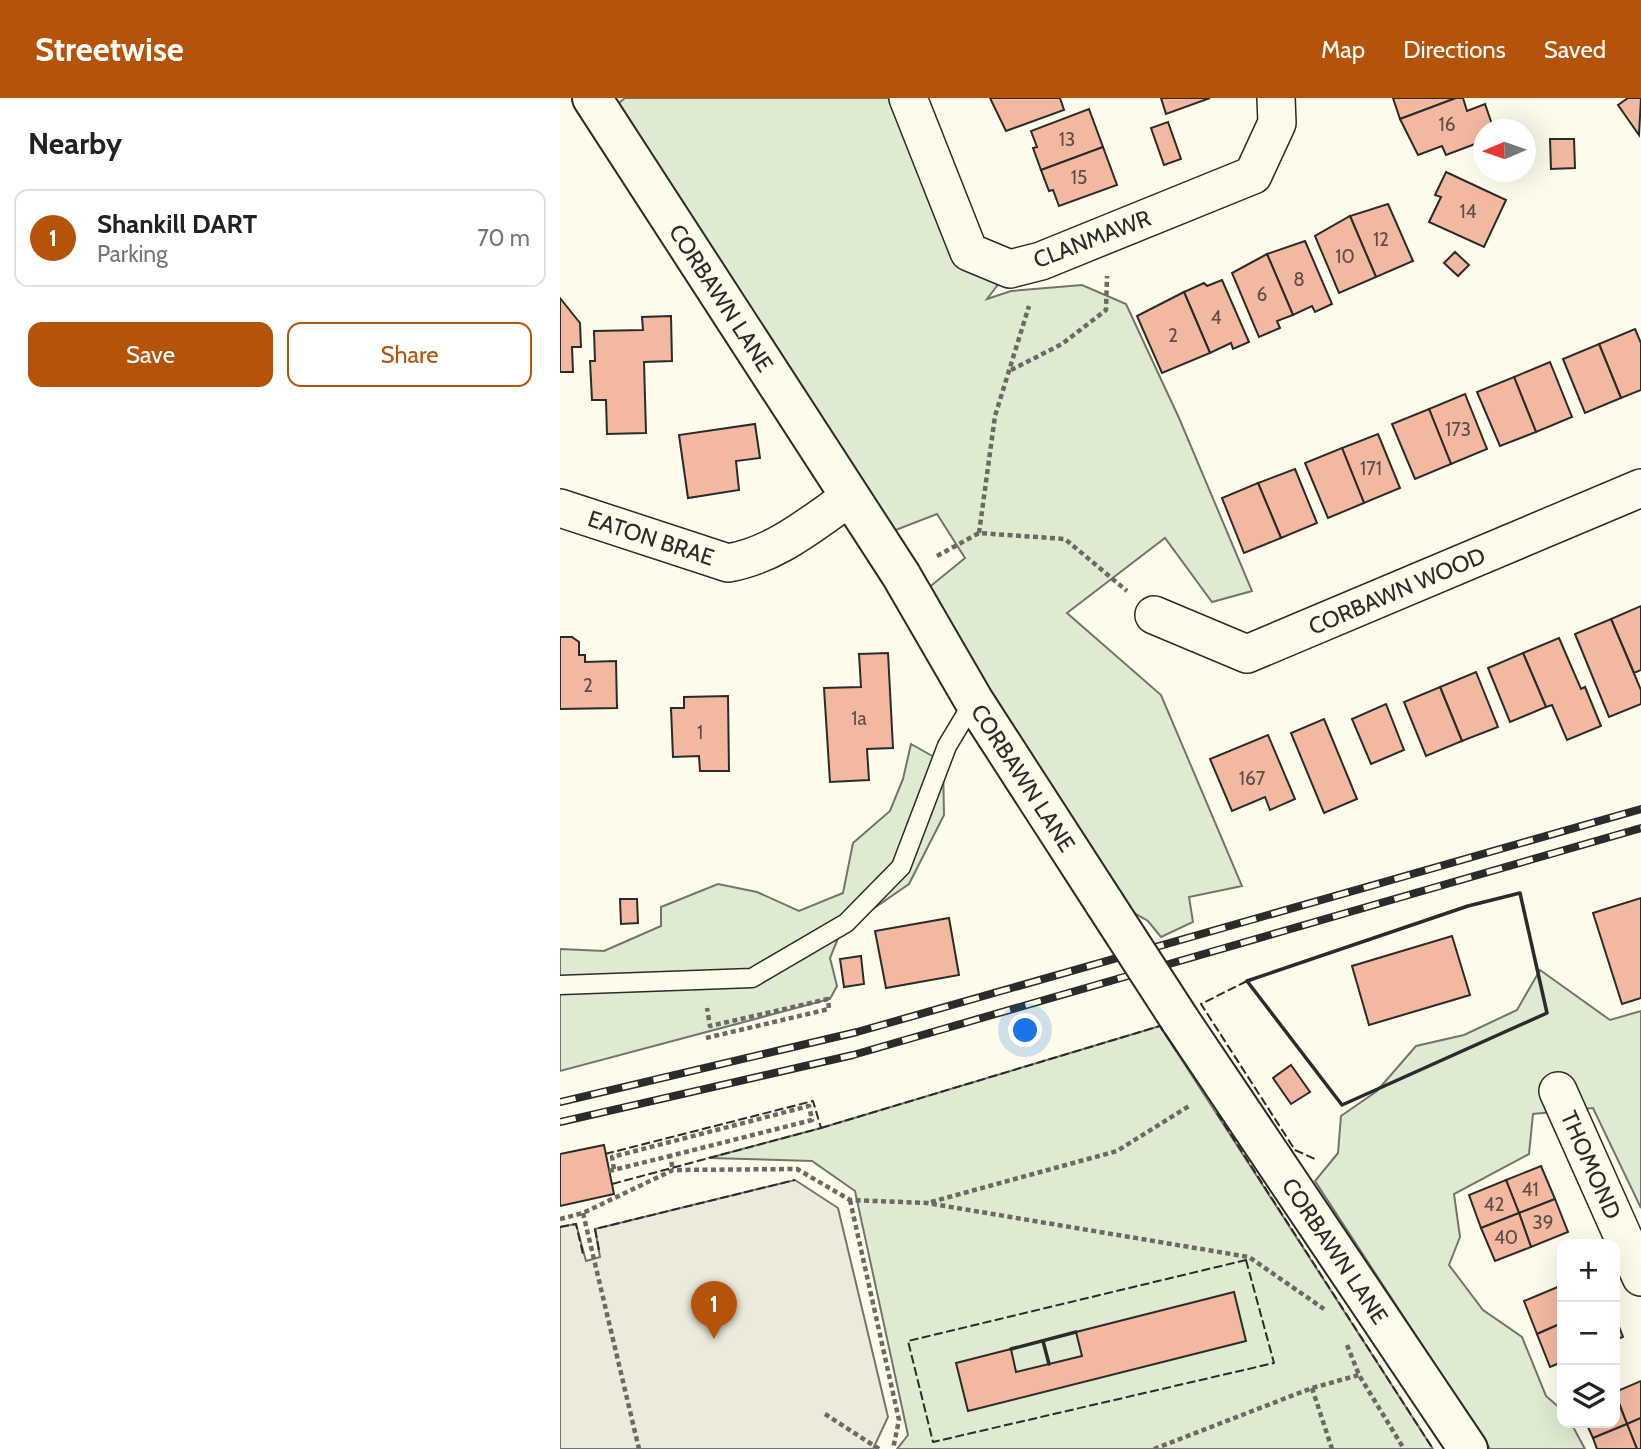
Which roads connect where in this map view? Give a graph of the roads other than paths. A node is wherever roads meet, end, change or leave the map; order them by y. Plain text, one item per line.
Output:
1 (592, 98) edge
2 (908, 98) edge
3 (1276, 98) edge
4 (1641, 488) edge
5 (850, 498) junction
6 (560, 508) edge
7 (1154, 615) road end
8 (974, 701) junction
9 (560, 985) edge
10 (1558, 1091) dead end
11 (1641, 1276) edge
12 (1468, 1449) edge

1 - 5 street, CORBAWN LANE
2 - 3 street, CLANMAWR
4 - 7 street, CORBAWN WOOD
5 - 6 street, EATON BRAE
5 - 8 street, CORBAWN LANE
8 - 9 lane
8 - 12 street, CORBAWN LANE, bridge
10 - 11 street, THOMOND

